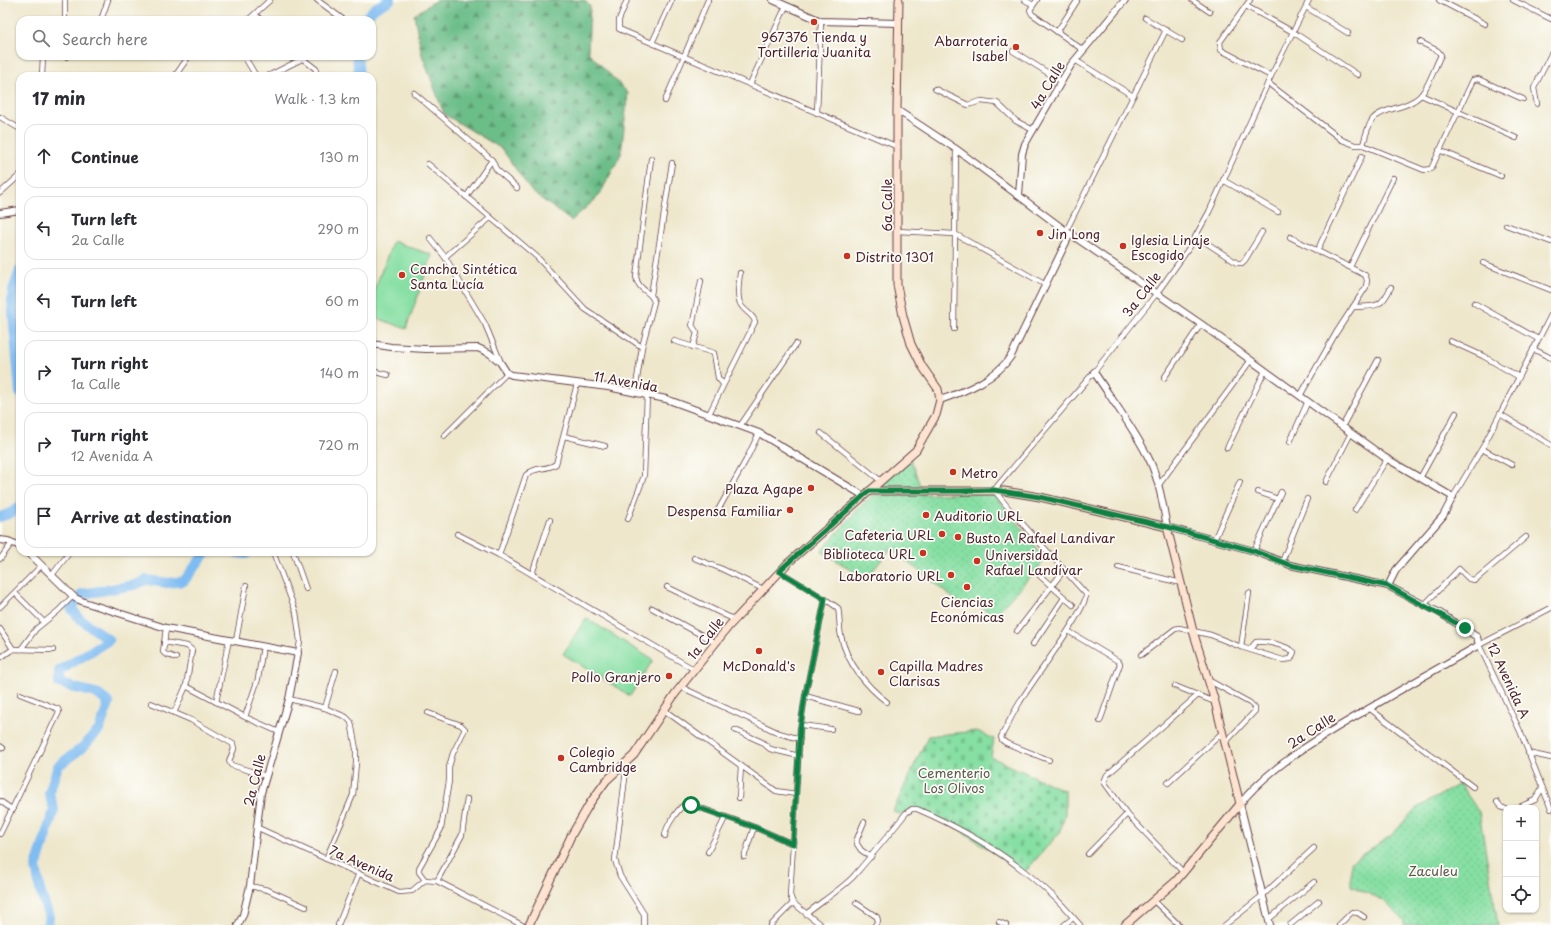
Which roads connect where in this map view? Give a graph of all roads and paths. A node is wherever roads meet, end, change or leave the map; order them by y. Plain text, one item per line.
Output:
1 (65, 0) edge
2 (108, 0) edge
3 (270, 0) edge
4 (317, 0) edge
5 (628, 0) edge
6 (672, 0) edge
7 (708, 0) edge
8 (772, 0) edge
9 (899, 0) edge
10 (1025, 0) edge
11 (1037, 0) edge
12 (1125, 0) edge
13 (1192, 0) edge
14 (1250, 0) edge
15 (1309, 0) edge
16 (1439, 0) edge
17 (1513, 0) edge
18 (1077, 1) edge
19 (1033, 5) junction
20 (786, 6) junction
21 (1246, 6) junction
22 (1306, 7) junction
23 (1210, 12) dead end
24 (255, 14) joint
25 (65, 16) edge
26 (102, 16) edge
27 (253, 16) edge
28 (339, 16) edge
29 (1145, 18) dead end
30 (1551, 19) edge
31 (821, 21) junction
32 (898, 23) junction
33 (1485, 24) dead end
34 (1166, 30) junction
35 (1057, 32) junction
36 (1293, 32) junction
37 (1348, 33) dead end
38 (1182, 40) dead end
39 (1420, 42) dead end
40 (652, 43) junction
41 (1083, 50) junction
42 (1013, 51) dead end
43 (1551, 54) edge
44 (683, 56) junction
45 (43, 60) edge
46 (186, 60) edge
47 (246, 60) edge
48 (295, 60) edge
49 (305, 60) edge
50 (1075, 60) junction
51 (42, 72) edge
52 (178, 72) edge
53 (254, 72) edge
54 (275, 72) edge
55 (316, 72) edge
56 (1358, 75) dead end
57 (1271, 76) junction
58 (1061, 81) junction
59 (1268, 83) junction
60 (750, 84) junction
61 (935, 89) dead end
62 (414, 93) dead end
63 (1421, 95) junction
64 (1133, 96) junction
65 (1523, 99) dead end
66 (665, 101) dead end
67 (1537, 104) dead end
68 (897, 110) junction
69 (1457, 112) junction
70 (817, 113) junction
71 (0, 117) edge
72 (16, 127) edge
73 (1033, 130) junction
74 (1516, 138) dead end
75 (1363, 145) junction
76 (898, 147) junction
77 (956, 149) junction
78 (1439, 150) junction
79 (1362, 156) dead end
80 (651, 159) dead end
81 (492, 160) junction
82 (672, 163) dead end
83 (428, 164) dead end
84 (1501, 176) dead end
85 (1393, 178) dead end
86 (16, 179) edge
87 (1224, 180) junction
88 (517, 188) dead end
89 (0, 193) edge
90 (1019, 195) junction
91 (466, 197) junction
92 (16, 211) edge
93 (1278, 212) dead end
94 (0, 213) edge
95 (490, 218) junction
96 (1506, 225) dead end
97 (897, 231) junction
98 (1068, 232) junction
99 (1262, 232) dead end
100 (955, 234) junction
101 (1196, 236) junction
102 (1290, 237) dead end
103 (430, 238) dead end
104 (1551, 242) edge
105 (1317, 251) junction
106 (445, 257) junction
107 (1483, 263) dead end
108 (1350, 267) junction
109 (740, 273) dead end
110 (701, 281) dead end
111 (1046, 284) junction
112 (1391, 287) dead end
113 (1551, 290) edge
114 (1157, 293) junction
115 (651, 295) junction
116 (1474, 303) dead end
117 (1353, 307) junction
118 (1551, 315) edge
119 (1202, 324) junction
120 (1548, 326) edge
121 (954, 329) dead end
122 (1538, 340) junction
123 (674, 341) dead end
124 (1450, 341) dead end
125 (796, 344) dead end
126 (376, 345) edge
127 (642, 347) junction
128 (693, 347) junction
129 (1533, 349) junction
130 (1551, 358) edge
131 (1251, 360) junction
132 (1378, 360) dead end
133 (500, 362) junction
134 (1265, 371) junction
135 (376, 372) edge
136 (1094, 372) junction
137 (507, 373) junction
138 (388, 375) dead end
139 (1519, 377) junction
140 (1164, 378) dead end
141 (577, 384) junction
142 (723, 384) junction
143 (635, 392) junction
144 (647, 394) junction
145 (1300, 396) junction
146 (940, 400) junction
147 (1308, 401) junction
148 (709, 414) junction
149 (1456, 414) dead end
150 (1500, 414) junction
151 (740, 426) junction
152 (1342, 427) junction
153 (760, 433) junction
154 (821, 433) dead end
155 (1351, 433) junction
156 (444, 436) dead end
157 (564, 436) junction
158 (1290, 442) dead end
159 (1551, 445) edge
160 (605, 446) dead end
161 (1227, 448) dead end
162 (1482, 449) junction
163 (1387, 458) junction
164 (1512, 466) dead end
165 (1420, 478) junction
166 (881, 481) junction
167 (1240, 482) dead end
168 (1326, 482) dead end
169 (1158, 486) junction
170 (994, 490) junction
171 (1258, 492) dead end
172 (1281, 492) dead end
173 (867, 494) junction
174 (1453, 498) junction
175 (1278, 499) junction
176 (1307, 500) dead end
177 (1355, 510) dead end
178 (717, 512) dead end
179 (628, 519) dead end
180 (550, 520) dead end
181 (1168, 527) junction
182 (457, 534) dead end
183 (1526, 537) dead end
184 (0, 540) edge
185 (1214, 540) junction
186 (12, 543) junction
187 (16, 544) edge
188 (1254, 551) junction
189 (499, 555) junction
190 (32, 556) edge
191 (67, 556) edge
192 (275, 556) edge
193 (294, 556) edge
194 (0, 558) edge
195 (694, 558) dead end
196 (1282, 562) junction
197 (41, 566) junction
198 (1118, 567) dead end
199 (1064, 570) junction
200 (779, 571) junction
201 (532, 574) junction
202 (52, 575) junction
203 (1040, 576) dead end
204 (1181, 583) junction
205 (246, 586) dead end
206 (1051, 586) junction
207 (1388, 586) junction
208 (667, 587) dead end
209 (306, 589) dead end
210 (763, 589) junction
211 (15, 592) junction
212 (1249, 593) dead end
213 (74, 597) junction
214 (1064, 598) junction
215 (825, 599) junction
216 (1424, 605) junction
217 (1073, 606) dead end
218 (0, 607) edge
219 (652, 608) dead end
220 (1549, 609) edge
221 (1551, 614) edge
222 (735, 620) junction
223 (44, 622) junction
224 (0, 628) edge
225 (166, 628) junction
226 (1017, 631) dead end
227 (1068, 631) junction
228 (1193, 631) junction
229 (229, 640) junction
230 (236, 641) junction
231 (164, 642) junction
232 (716, 643) junction
233 (1033, 644) dead end
234 (1479, 645) junction
235 (262, 646) junction
236 (1241, 647) junction
237 (13, 649) junction
238 (21, 649) junction
239 (1250, 649) junction
240 (53, 650) dead end
241 (298, 653) junction
242 (1141, 655) dead end
243 (0, 658) edge
244 (176, 658) dead end
245 (695, 670) junction
246 (336, 671) dead end
247 (1208, 680) junction
248 (186, 686) junction
249 (1175, 686) dead end
250 (681, 687) junction
251 (20, 694) dead end
252 (1198, 695) junction
253 (805, 696) junction
254 (289, 699) junction
255 (216, 702) junction
256 (887, 702) dead end
257 (1215, 702) junction
258 (151, 703) dead end
259 (325, 708) junction
260 (1369, 708) junction
261 (664, 710) junction
262 (859, 711) dead end
263 (174, 713) junction
264 (428, 713) dead end
265 (245, 717) junction
266 (1100, 721) dead end
267 (801, 725) junction
268 (831, 729) dead end
269 (735, 730) dead end
270 (279, 732) junction
271 (1222, 733) junction
272 (800, 740) junction
273 (1225, 743) junction
274 (1528, 753) junction
275 (799, 756) junction
276 (1551, 758) edge
277 (1049, 760) dead end
278 (627, 762) junction
279 (741, 766) junction
280 (266, 776) junction
281 (1168, 783) dead end
282 (1473, 787) dead end
283 (1542, 788) junction
284 (796, 794) junction
285 (740, 798) dead end
286 (467, 799) dead end
287 (0, 801) edge
288 (1497, 802) dead end
289 (1240, 804) junction
290 (1524, 805) edge
291 (1503, 808) edge
292 (1551, 809) edge
293 (13, 810) junction
294 (1126, 814) junction
295 (725, 818) junction
296 (864, 822) dead end
297 (754, 827) junction
298 (256, 828) junction
299 (0, 834) edge
300 (665, 836) dead end
301 (793, 844) junction
302 (1314, 848) dead end
303 (708, 852) dead end
304 (1088, 854) dead end
305 (871, 857) junction
306 (744, 858) dead end
307 (326, 859) junction
308 (358, 873) junction
309 (1184, 873) junction
310 (425, 880) junction
311 (437, 881) junction
312 (1314, 882) dead end
313 (250, 886) junction
314 (1263, 895) junction
315 (1154, 901) junction
316 (1319, 901) dead end
317 (793, 903) junction
318 (856, 903) dead end
319 (306, 907) dead end
320 (806, 914) junction
321 (243, 915) junction
322 (1364, 917) dead end
323 (1073, 918) junction
324 (999, 922) dead end
325 (1269, 922) edge
326 (532, 923) edge
327 (815, 923) edge
328 (238, 925) edge
329 (244, 925) edge
330 (338, 925) edge
331 (522, 925) edge
332 (644, 925) edge
333 (771, 925) edge
334 (821, 925) edge
335 (875, 925) edge
336 (1006, 925) edge
337 (1064, 925) edge
338 (1080, 925) edge
339 (1125, 925) edge
340 (1178, 925) edge
341 (1226, 925) edge
342 (1290, 925) edge
343 (1339, 925) edge

1 - 25 street
2 - 26 street
3 - 24 street
4 - 28 street
5 - 40 street
6 - 40 street
7 - 44 street
8 - 20 street
9 - 32 main road, 6a Calle
10 - 19 street
11 - 19 street
12 - 41 street, 4a Calle
13 - 23 street
14 - 21 street
15 - 22 street, 3a Calle
16 - 33 street
17 - 30 street
18 - 35 street
19 - 35 street
20 - 31 street
20 - 60 street
21 - 36 street
21 - 57 street
22 - 36 street, 3a Calle
22 - 37 street
24 - 27 street
29 - 34 street
31 - 32 street
31 - 70 street
32 - 68 main road, 6a Calle
34 - 38 street
34 - 64 street
35 - 41 street
36 - 56 street
36 - 57 street, 3a Calle
39 - 63 street
40 - 44 street
41 - 50 street, 4a Calle
42 - 58 street
43 - 67 street
44 - 60 street
44 - 66 street
45 - 51 street
46 - 52 street
47 - 53 street
48 - 54 street
49 - 55 street
50 - 58 street, 4a Calle
50 - 64 street
57 - 59 street, 3a Calle
58 - 73 street, 4a Calle
59 - 75 street
59 - 87 street, 3a Calle
60 - 70 street
61 - 73 street
62 - 81 street
63 - 69 street
63 - 75 street
64 - 98 street
65 - 69 street
68 - 76 main road, 6a Calle
68 - 77 street
69 - 74 street
69 - 78 street
70 - 76 street
71 - 72 street
73 - 90 street, 4a Calle
75 - 78 street
76 - 97 main road, 6a Calle
77 - 90 street
77 - 100 street
78 - 84 street
79 - 105 street
80 - 115 street
81 - 88 street
81 - 91 street
82 - 115 street
83 - 91 street
85 - 108 street
86 - 89 street
87 - 93 street
87 - 101 street, 3a Calle
90 - 98 street
91 - 95 street
92 - 94 street
95 - 106 street
95 - 127 street
96 - 104 street
97 - 100 street
97 - 146 main road, 6a Calle
98 - 111 street
98 - 114 street
99 - 101 street
100 - 111 street
100 - 121 street
101 - 114 street, 3a Calle
102 - 105 street
103 - 106 street
105 - 108 street
106 - 133 street
107 - 113 street
108 - 117 street
109 - 142 street
110 - 128 street
111 - 146 street
112 - 117 street
114 - 119 street
114 - 136 street, 3a Calle
115 - 127 street
116 - 122 street
117 - 145 street
118 - 120 street
119 - 131 street
119 - 140 street
120 - 122 street
122 - 129 street
123 - 128 street
124 - 139 street
125 - 151 street
126 - 133 street
127 - 143 street
128 - 142 street
129 - 130 street
129 - 139 street
131 - 134 street
131 - 169 street
132 - 152 street
133 - 137 street
134 - 145 street
134 - 161 street
135 - 138 street
136 - 169 street
136 - 170 street, 3a Calle
137 - 141 street, 11 Avenida
137 - 156 street
139 - 150 street
141 - 143 street, 11 Avenida
141 - 157 street
142 - 148 street
143 - 144 street, 11 Avenida
144 - 148 street, 11 Avenida
144 - 179 street
145 - 147 street
146 - 166 main road, 1a Calle
147 - 152 street
147 - 158 street
148 - 151 street, 11 Avenida
149 - 165 street
150 - 159 street
150 - 162 street
151 - 153 street, 11 Avenida
152 - 155 street
153 - 173 street, 11 Avenida
153 - 178 street
154 - 166 street
155 - 163 street
155 - 168 street
157 - 160 street
157 - 189 street
162 - 164 street
162 - 174 street
163 - 165 street
163 - 177 street
165 - 174 street
166 - 173 main road, 1a Calle
167 - 185 street
169 - 181 street
170 - 173 main road, 12 Avenida A
170 - 181 main road, 12 Avenida A
170 - 199 street
171 - 175 street
172 - 175 street
173 - 200 main road, 1a Calle
174 - 207 street
175 - 188 street
176 - 196 street
180 - 201 street
181 - 185 street, 12 Avenida A
181 - 204 main road
182 - 189 street
183 - 216 street
184 - 186 street
185 - 188 street, 12 Avenida A
186 - 187 street
186 - 194 street
188 - 196 street, 12 Avenida A
189 - 201 street
190 - 197 street
191 - 202 street
192 - 241 street
193 - 209 street
195 - 210 street
196 - 207 street, 12 Avenida A
197 - 202 street
197 - 211 street
198 - 204 street
199 - 206 street
199 - 227 street
200 - 210 main road, 1a Calle
200 - 215 street
201 - 245 street
202 - 213 street
203 - 206 street
204 - 228 main road
205 - 230 street
206 - 214 street
206 - 226 street
207 - 216 street, 12 Avenida A
208 - 222 street
210 - 222 main road, 1a Calle
211 - 218 street
211 - 223 street
212 - 236 street
213 - 223 street
213 - 225 street
214 - 217 street
214 - 233 street
215 - 253 street
215 - 256 street
216 - 234 street, 12 Avenida A
219 - 232 street
220 - 221 street
220 - 234 street, 2a Calle
222 - 232 main road, 1a Calle
223 - 238 street
224 - 237 street
225 - 229 street
225 - 231 street
227 - 266 street
227 - 277 street
228 - 236 street
228 - 242 street
228 - 247 main road
229 - 230 street
229 - 255 street
230 - 235 street
231 - 244 street
231 - 248 street
232 - 245 main road, 1a Calle
234 - 260 street, 2a Calle
234 - 274 street, 12 Avenida A
235 - 241 street
235 - 265 street
236 - 239 street
237 - 238 street
237 - 243 street
238 - 240 street
239 - 239 street
241 - 254 street, 2a Calle
245 - 250 main road, 1a Calle
246 - 259 street
247 - 257 main road
247 - 273 street
248 - 255 street
248 - 263 street
249 - 252 street
250 - 261 main road, 1a Calle
250 - 272 street
251 - 293 street
252 - 257 street
252 - 294 street
253 - 262 street
253 - 267 street
254 - 259 street
254 - 270 street, 2a Calle
255 - 265 street
257 - 271 main road
258 - 263 street
259 - 307 street
260 - 282 street
260 - 289 street, 2a Calle
261 - 278 main road, 1a Calle
261 - 279 street
263 - 280 street
264 - 310 street
265 - 270 street
267 - 268 street
267 - 272 street
269 - 275 street
270 - 280 street, 2a Calle
271 - 273 main road
271 - 281 street
272 - 275 street
273 - 289 main road
274 - 276 street
274 - 283 street, 12 Avenida A
275 - 284 street
278 - 326 main road, 1a Calle
278 - 332 street
279 - 284 street
279 - 285 street
280 - 298 street, 2a Calle
283 - 290 street
283 - 292 street, 12 Avenida A
284 - 301 street
286 - 311 street
287 - 293 street
288 - 291 street
289 - 309 main road, 2a Calle
289 - 314 street
293 - 299 street
294 - 304 street
294 - 309 street
295 - 297 street
295 - 300 street
295 - 303 street
296 - 305 street
297 - 301 street
297 - 306 street
298 - 307 street, 7a Avenida
298 - 313 street, 2a Calle
301 - 317 street
302 - 314 street
305 - 320 street
305 - 323 street
307 - 308 street, 7a Avenida
308 - 310 street, 7a Avenida
308 - 330 street
309 - 315 main road, 2a Calle
310 - 311 street
311 - 331 street
312 - 325 street
313 - 319 street
313 - 321 street, 2a Calle
314 - 325 street
314 - 341 street
315 - 339 main road, 2a Calle
315 - 340 street
316 - 342 street
317 - 320 street
317 - 333 street
318 - 335 street
320 - 327 street
321 - 328 street, 2a Calle
321 - 329 street, 2a Calle
322 - 343 street
323 - 337 street
323 - 338 street
324 - 336 street
327 - 334 street

